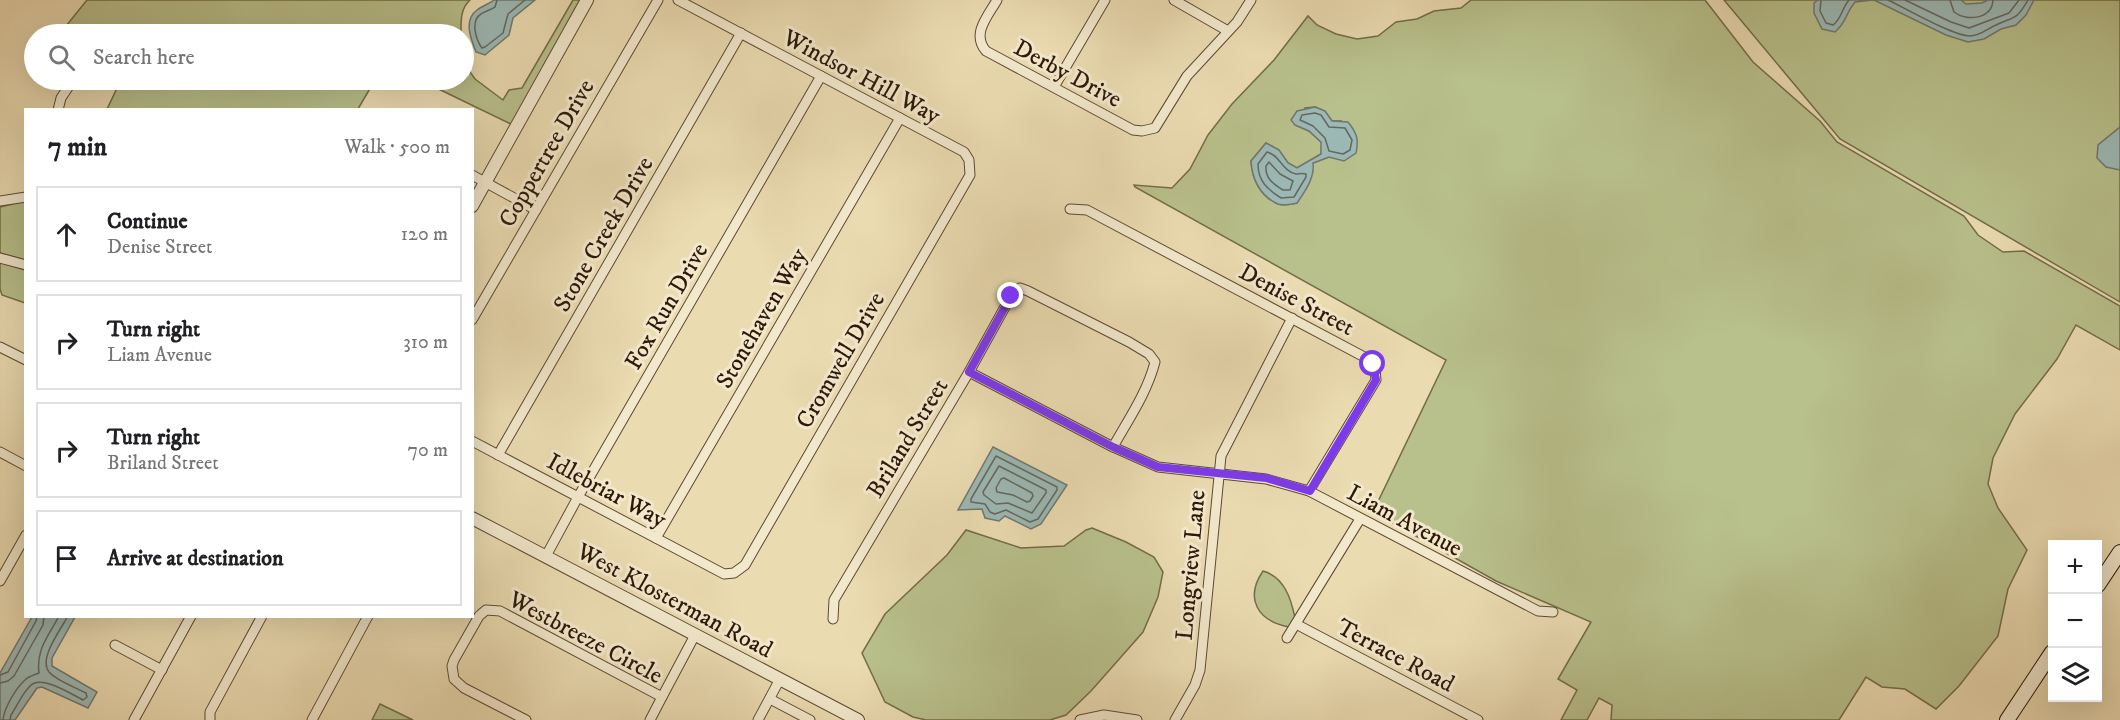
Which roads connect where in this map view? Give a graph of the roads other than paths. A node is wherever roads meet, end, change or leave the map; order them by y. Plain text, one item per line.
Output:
1 (587, 0) edge
2 (678, 0) edge
3 (997, 0) edge
4 (1105, 0) edge
5 (1174, 0) edge
6 (1251, 0) edge
7 (656, 2) edge
8 (1228, 31) junction
9 (741, 33) junction
10 (821, 76) junction
11 (1054, 87) junction
12 (66, 90) edge
13 (58, 108) edge
14 (900, 118) junction
15 (964, 152) joint
16 (474, 176) edge
17 (486, 182) junction
18 (24, 197) edge
19 (0, 201) edge
20 (474, 203) edge
21 (1070, 209) dead end
22 (536, 210) junction
23 (0, 258) edge
24 (24, 264) edge
25 (474, 317) edge
26 (1292, 318) junction
27 (0, 347) edge
28 (24, 359) edge
29 (969, 372) junction
30 (474, 442) edge
31 (1113, 447) junction
32 (0, 452) edge
33 (498, 455) junction
34 (24, 465) edge
35 (1218, 474) junction
36 (1310, 491) junction
37 (578, 497) junction
38 (474, 519) edge
39 (1360, 519) junction
40 (656, 538) junction
41 (24, 539) edge
42 (2120, 552) edge
43 (546, 556) junction
44 (724, 574) joint
45 (2102, 578) edge
46 (0, 581) edge
47 (1553, 612) dead end
48 (190, 618) edge
49 (261, 618) edge
50 (367, 618) edge
51 (833, 619) dead end
52 (1296, 624) junction
53 (695, 635) junction
54 (1287, 638) dead end
55 (115, 645) dead end
56 (2048, 658) edge
57 (162, 670) junction
58 (780, 679) junction
59 (662, 698) junction
60 (770, 699) junction
61 (134, 720) edge
62 (210, 720) edge
63 (312, 720) edge
64 (526, 720) edge
65 (650, 720) edge
66 (758, 720) edge
67 (810, 720) edge
68 (858, 720) edge
69 (1080, 720) edge
70 (1137, 720) edge
71 (1175, 720) edge
72 (1478, 720) edge
73 (2007, 720) edge

1 - 17 street
2 - 9 street, Windsor Hill Way
3 - 11 street, Derby Drive
4 - 11 street
5 - 8 street
6 - 8 street
7 - 22 street, Coppertree Drive
8 - 11 street, Derby Drive
9 - 10 street, Windsor Hill Way
9 - 33 street, Stone Creek Drive
10 - 14 street, Windsor Hill Way
10 - 37 street, Fox Run Drive
12 - 13 street
14 - 15 street, Windsor Hill Way
14 - 40 street, Stonehaven Way
15 - 44 street, Cromwell Drive
16 - 17 street
17 - 20 street
17 - 22 street
18 - 19 street
21 - 26 street, Denise Street
22 - 25 street, Coppertree Drive
23 - 24 street
26 - 35 street, Longview Lane
26 - 36 street, Denise Street
27 - 28 street
29 - 31 street, Liam Avenue
29 - 31 street, Briland Street
29 - 51 street, Briland Street
30 - 33 street, Idlebriar Way
31 - 35 street, Liam Avenue
32 - 34 street
33 - 37 street, Idlebriar Way
35 - 36 street, Liam Avenue
35 - 71 street, Longview Lane
36 - 39 street, Liam Avenue
37 - 40 street, Idlebriar Way
37 - 43 street, Fox Run Drive
38 - 43 street, West Klosterman Road
39 - 47 street, Liam Avenue
39 - 52 street
40 - 44 street, Idlebriar Way
41 - 46 street
42 - 45 main road
43 - 53 street, West Klosterman Road
48 - 57 street
49 - 62 street
50 - 63 street
52 - 54 street
52 - 72 street, Terrace Road
53 - 58 street, West Klosterman Road
53 - 59 street
55 - 57 street
56 - 73 main road
57 - 61 street
58 - 60 street
58 - 68 street, West Klosterman Road
59 - 64 street, Westbreeze Circle
59 - 65 street, Westbreeze Circle
60 - 66 street
60 - 67 street
69 - 70 street

